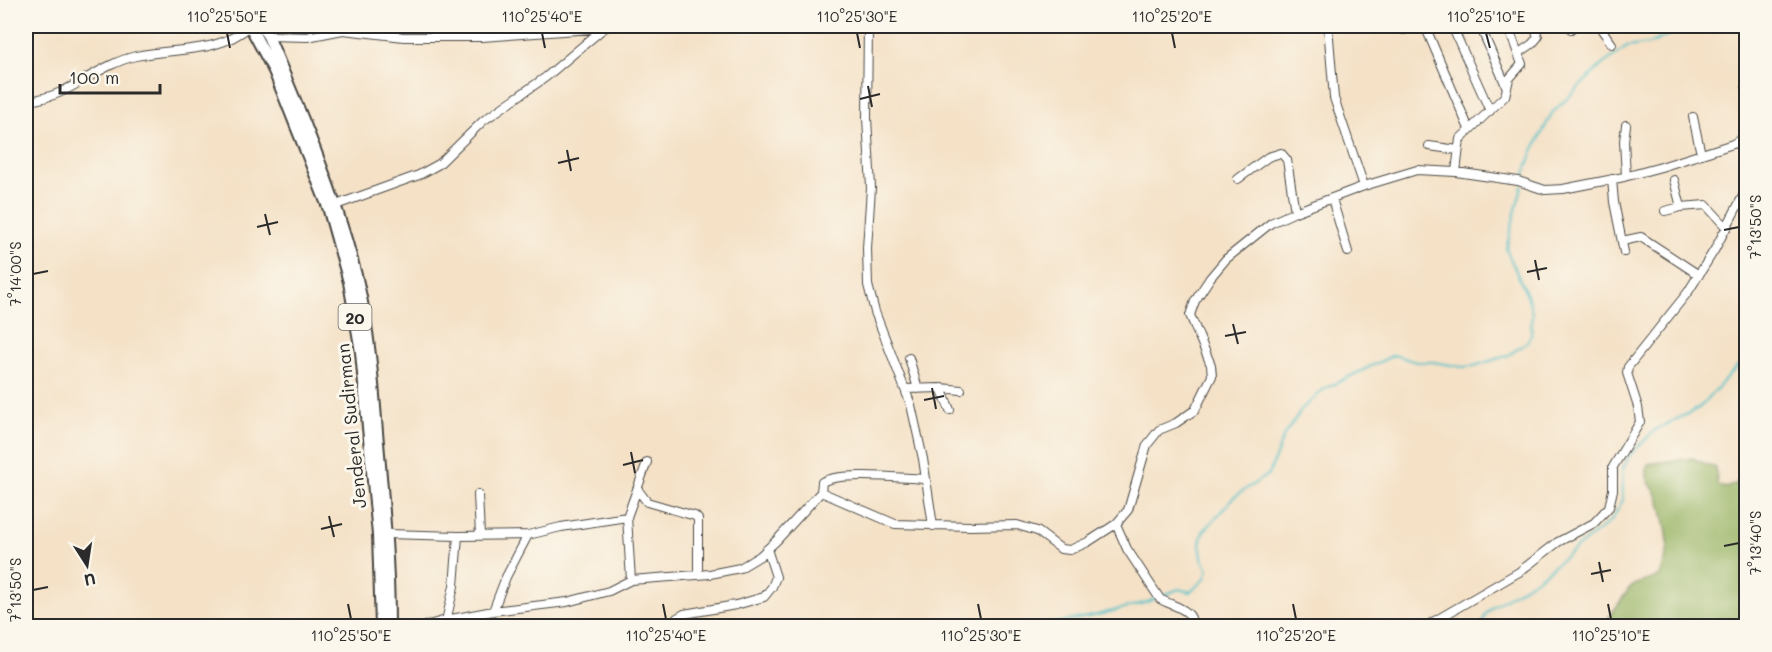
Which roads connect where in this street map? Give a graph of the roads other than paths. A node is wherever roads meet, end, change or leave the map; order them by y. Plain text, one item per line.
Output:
1 (250, 26) edge
2 (261, 26) edge
3 (867, 26) edge
4 (1328, 26) edge
5 (1413, 26) edge
6 (1425, 26) edge
7 (1452, 26) edge
8 (1480, 26) edge
9 (1509, 26) edge
10 (1534, 26) edge
11 (1599, 26) edge
12 (606, 27) edge
13 (384, 30) edge
14 (1404, 30) dead end
15 (268, 36) junction
16 (1612, 44) dead end
17 (1519, 53) junction
18 (1507, 89) junction
19 (26, 102) edge
20 (1490, 111) junction
21 (1693, 117) dead end
22 (1626, 125) dead end
23 (1470, 129) junction
24 (1746, 136) edge
25 (1429, 146) dead end
26 (1458, 150) junction
27 (1701, 154) junction
28 (1456, 172) junction
29 (1626, 176) junction
30 (1238, 179) dead end
31 (1612, 179) junction
32 (1674, 180) dead end
33 (1364, 186) junction
34 (1746, 190) edge
35 (1332, 199) junction
36 (336, 205) junction
37 (1681, 207) junction
38 (1665, 211) dead end
39 (1295, 212) junction
40 (1726, 228) junction
41 (1622, 241) junction
42 (1348, 252) dead end
43 (1624, 252) dead end
44 (1699, 275) junction
45 (909, 358) dead end
46 (941, 388) junction
47 (905, 389) junction
48 (918, 389) junction
49 (961, 390) dead end
50 (950, 410) dead end
51 (647, 462) dead end
52 (926, 478) junction
53 (638, 490) junction
54 (820, 492) junction
55 (478, 494) dead end
56 (627, 517) junction
57 (1116, 524) junction
58 (933, 526) junction
59 (387, 534) junction
60 (480, 535) junction
61 (528, 535) junction
62 (458, 536) junction
63 (767, 549) junction
64 (698, 575) junction
65 (631, 580) junction
66 (493, 611) junction
67 (446, 623) edge
68 (381, 627) edge
69 (389, 627) edge
70 (425, 627) edge
71 (672, 627) edge
72 (1191, 627) edge
73 (1426, 627) edge

1 - 19 street
1 - 68 highway, Jenderal Sudirman / 20
2 - 15 highway, 20
3 - 47 street
4 - 33 street
5 - 14 street
6 - 23 street
7 - 20 street
8 - 18 street
9 - 17 street
10 - 17 street
11 - 16 street
12 - 13 street
12 - 36 street
13 - 15 street
15 - 36 highway, 20
17 - 18 street
18 - 20 street
20 - 23 street
21 - 27 street
22 - 29 street
23 - 26 street
24 - 27 street
25 - 26 street
26 - 28 street
27 - 29 street
28 - 31 street
28 - 33 street
29 - 31 street
30 - 39 street
31 - 41 street
32 - 37 street
33 - 35 street
34 - 40 street
35 - 39 street
35 - 42 street
36 - 59 highway, 20
37 - 38 street
37 - 40 street
39 - 57 street
40 - 44 street
41 - 43 street
41 - 44 street
44 - 73 street
45 - 48 street
46 - 48 street
46 - 49 street
46 - 50 street
47 - 48 street
47 - 52 street
51 - 53 street
52 - 54 street
52 - 58 street
53 - 56 street
53 - 64 street
54 - 58 street
54 - 63 street
55 - 60 street
56 - 61 street
56 - 65 street
57 - 58 street
57 - 72 street
59 - 62 street
59 - 69 highway, 20
60 - 61 street
60 - 62 street
61 - 66 street
62 - 67 street
63 - 64 street
63 - 71 street
64 - 65 street
65 - 66 street
66 - 67 street
67 - 70 street

